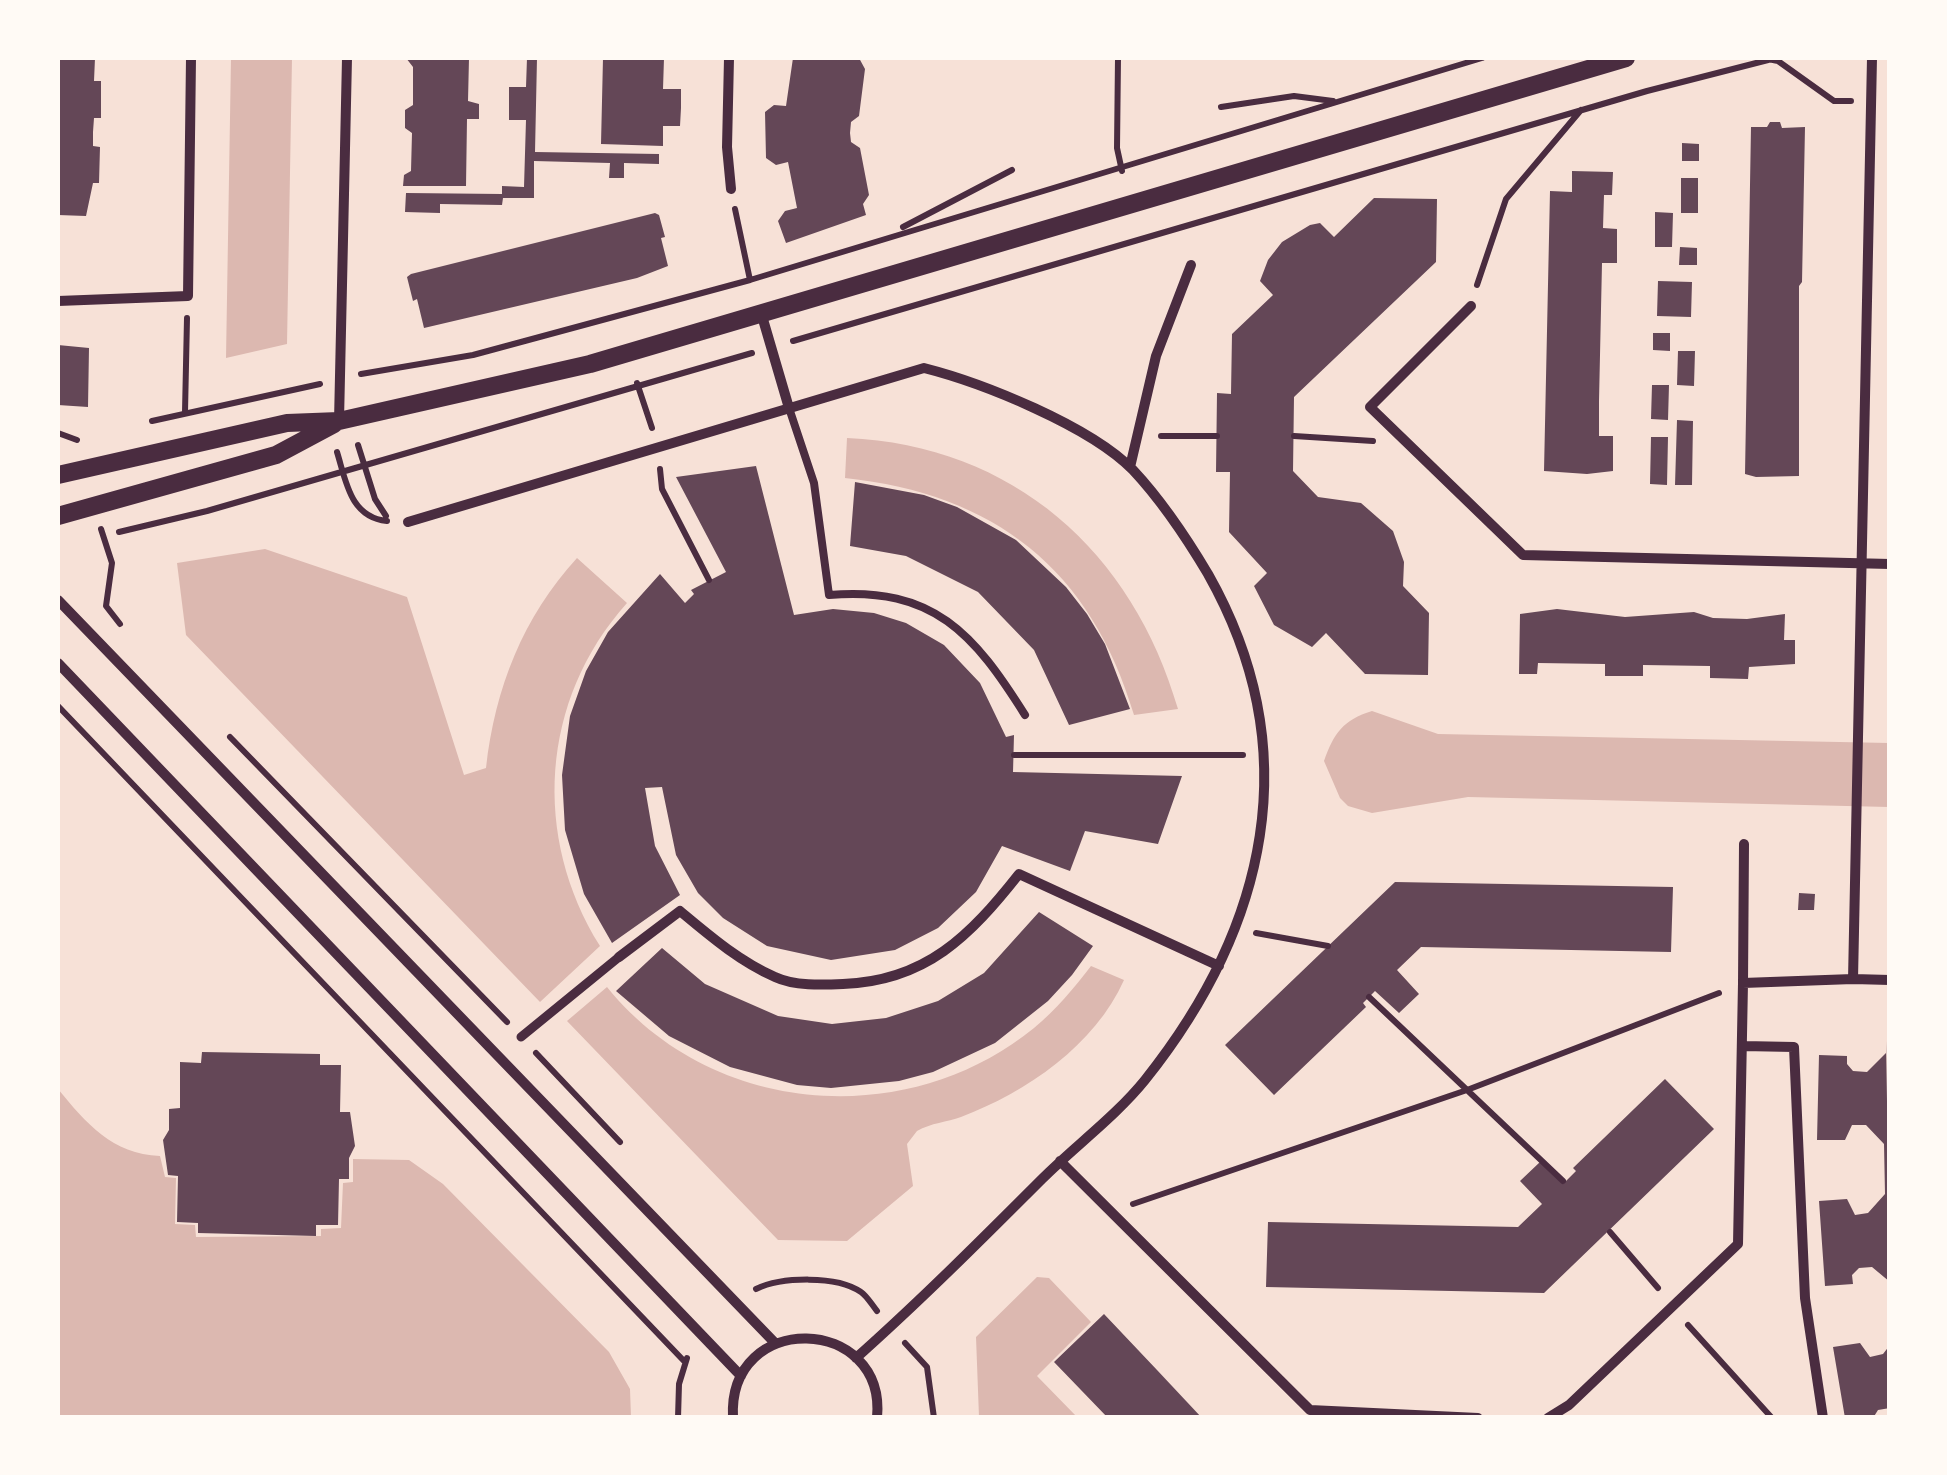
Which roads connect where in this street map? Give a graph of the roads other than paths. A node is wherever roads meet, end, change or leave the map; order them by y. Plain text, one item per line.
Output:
1 (192, 58) edge
2 (347, 58) edge
3 (729, 58) edge
4 (1626, 58) edge
5 (1872, 58) edge
6 (731, 188) road end
7 (1191, 265) dead end
8 (58, 301) edge
9 (1471, 306) road end
10 (762, 316) junction
11 (789, 408) junction
12 (339, 421) junction
13 (1130, 467) junction
14 (58, 476) edge
15 (58, 516) edge
16 (408, 522) dead end
17 (1863, 564) junction
18 (1890, 564) edge
19 (58, 600) edge
20 (58, 663) edge
21 (1025, 714) dead end
22 (1744, 844) dead end
23 (619, 957) joint
24 (1219, 966) junction
25 (1853, 978) junction
26 (1890, 980) edge
27 (1743, 983) junction
28 (521, 1037) road end
29 (1743, 1046) junction
30 (1060, 1162) junction
31 (776, 1343) junction
32 (856, 1358) junction
33 (740, 1376) junction
34 (733, 1418) edge
35 (877, 1418) edge
36 (1478, 1418) edge
37 (1548, 1418) edge
38 (1823, 1418) edge

1 - 8 street
2 - 12 street
3 - 6 street
4 - 10 street
5 - 17 street
7 - 13 street
9 - 17 street
10 - 11 street
10 - 12 street
11 - 13 street
11 - 16 street
11 - 21 lane
12 - 14 street
12 - 15 street
13 - 24 street
17 - 18 street
17 - 25 street
19 - 31 street
20 - 33 street
22 - 27 street
23 - 24 street
23 - 28 street
24 - 30 street
25 - 26 street
25 - 27 street
27 - 29 street
29 - 37 street
29 - 38 street
30 - 32 street
30 - 36 street
31 - 32 street
31 - 33 street
32 - 35 street
33 - 34 street

